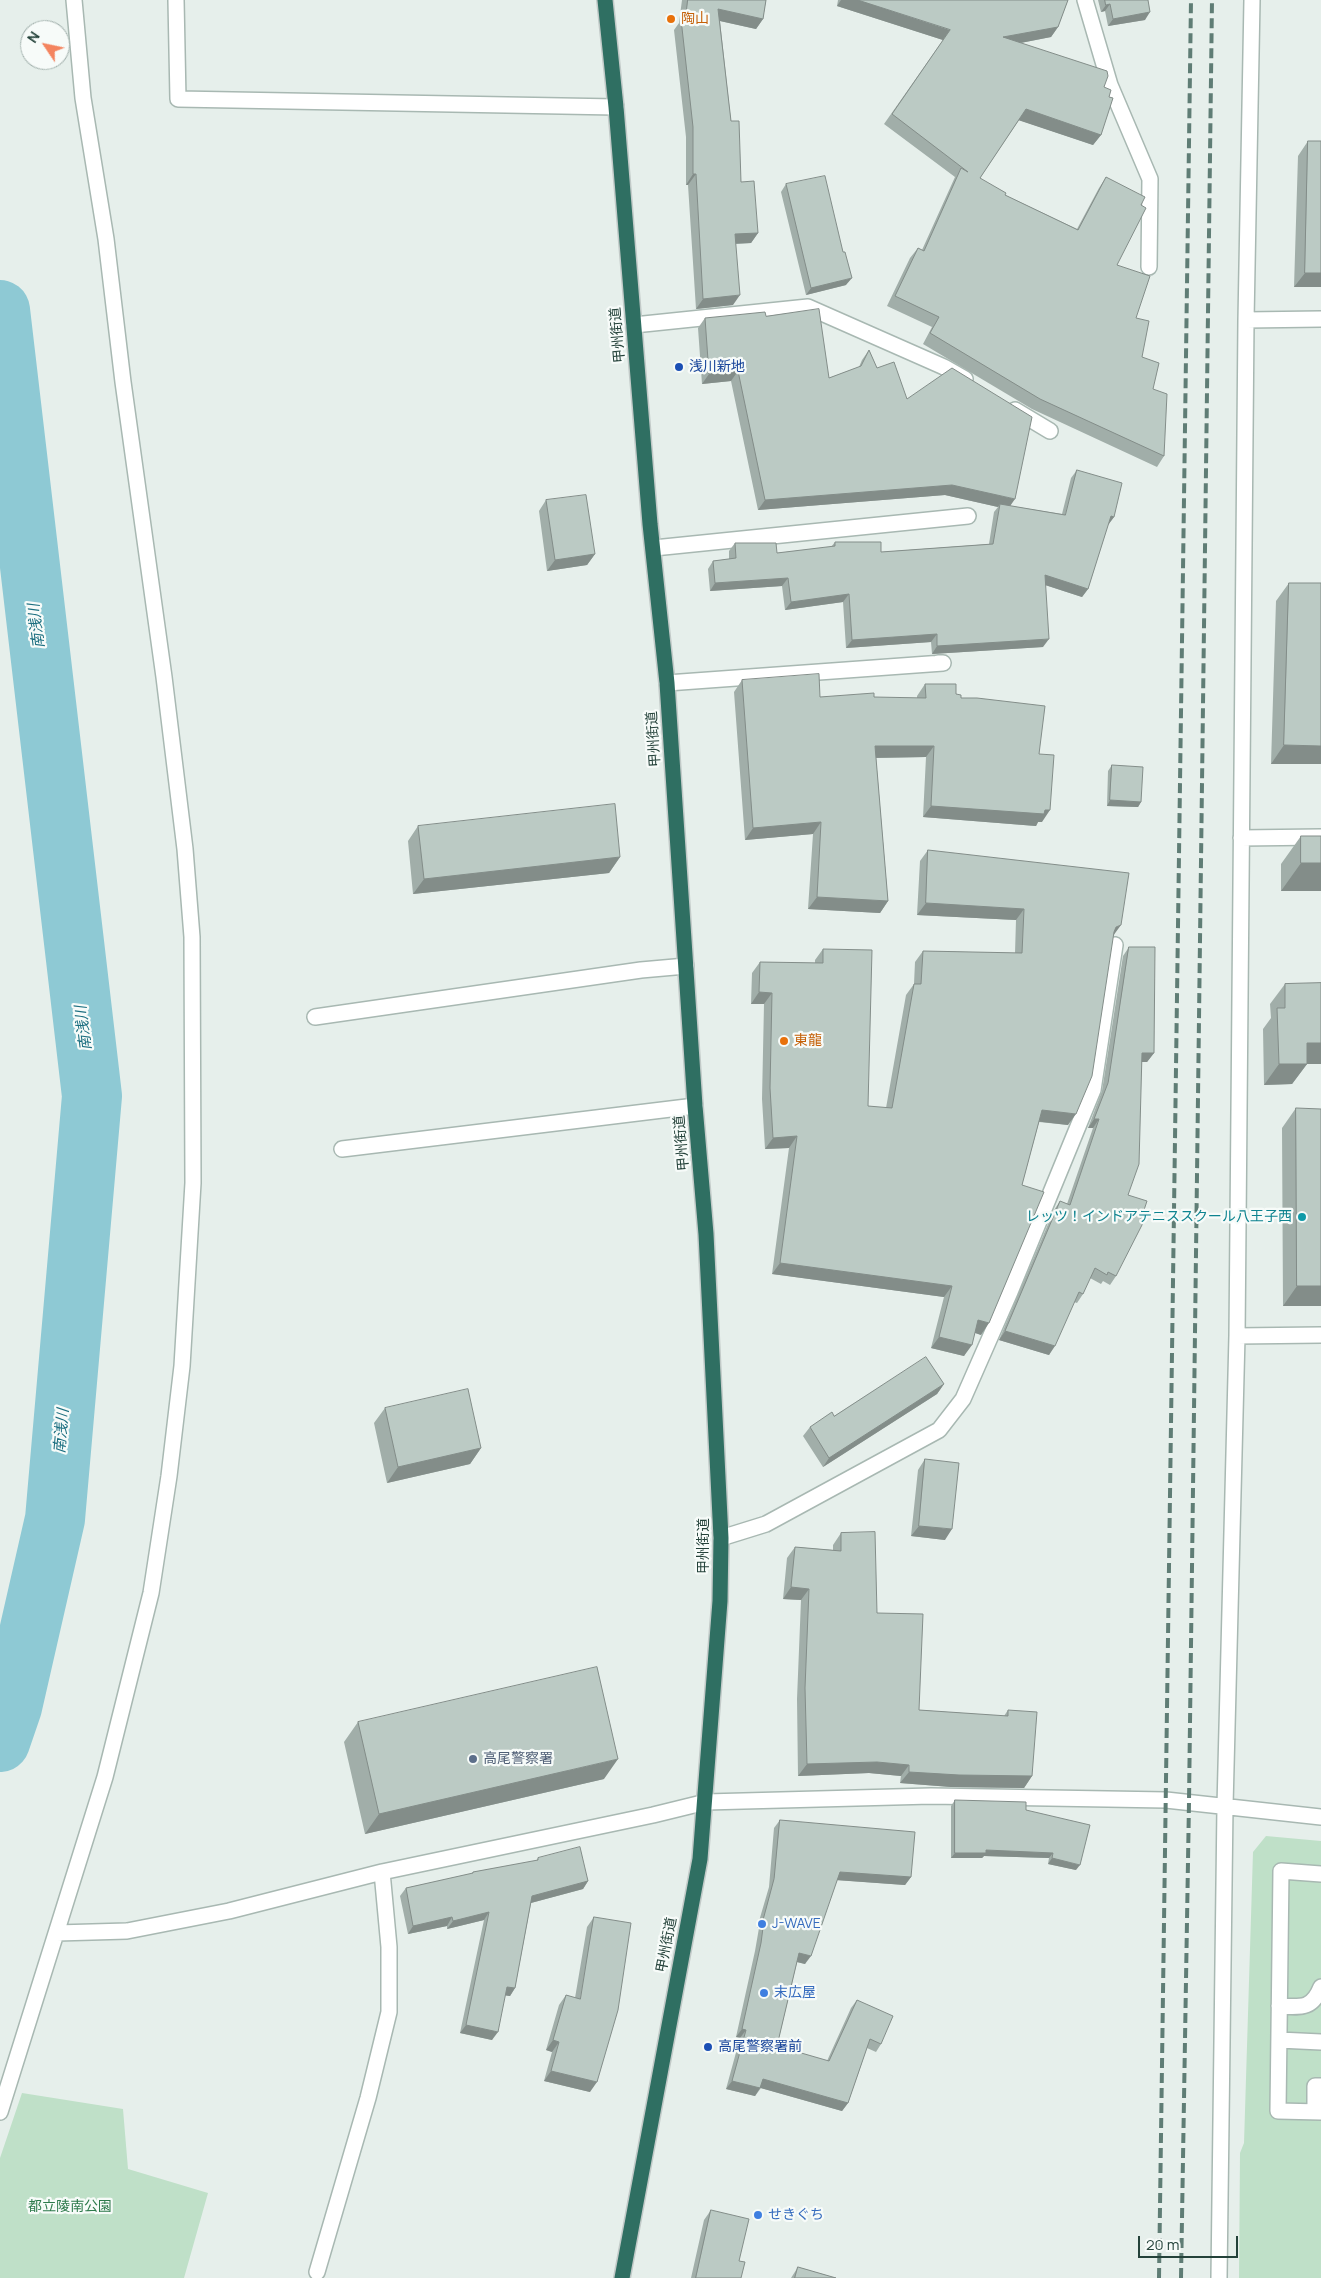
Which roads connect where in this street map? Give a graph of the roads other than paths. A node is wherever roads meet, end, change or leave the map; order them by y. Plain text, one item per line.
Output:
1 (74, 0) edge
2 (176, 0) edge
3 (605, 0) edge
4 (1085, 0) edge
5 (1252, 0) edge
6 (616, 107) junction
7 (1149, 267) dead end
8 (1321, 319) edge
9 (1246, 320) junction
10 (634, 325) junction
11 (977, 386) edge
12 (1001, 401) edge
13 (1050, 431) dead end
14 (968, 516) dead end
15 (654, 548) junction
16 (938, 663) dead end
17 (667, 683) junction
18 (1241, 838) junction
19 (1321, 838) edge
20 (1115, 945) edge
21 (686, 966) junction
22 (315, 1017) dead end
23 (695, 1106) junction
24 (342, 1149) dead end
25 (1321, 1335) edge
26 (1237, 1336) junction
27 (721, 1538) junction
28 (706, 1802) junction
29 (1225, 1806) junction
30 (1321, 1817) edge
31 (382, 1872) junction
32 (1321, 1874) edge
33 (57, 1933) junction
34 (1321, 1987) edge
35 (1279, 2006) junction
36 (1279, 2040) junction
37 (1321, 2042) edge
38 (1321, 2086) edge
39 (0, 2112) edge
40 (1318, 2112) edge
41 (317, 2272) dead end
42 (622, 2278) edge
43 (1219, 2278) edge

1 - 33 street
2 - 6 street
3 - 6 highway, 甲州街道
4 - 7 street
5 - 9 street
6 - 10 highway, 甲州街道
8 - 9 street
9 - 18 street
10 - 11 street
10 - 15 highway, 甲州街道
12 - 13 street
14 - 15 street
15 - 17 highway, 甲州街道
16 - 17 street
17 - 21 highway, 甲州街道
18 - 19 street
18 - 26 street
20 - 27 street
21 - 22 street
21 - 23 highway, 甲州街道
23 - 24 street
23 - 27 highway, 甲州街道
25 - 26 street
26 - 29 street
27 - 28 highway, 甲州街道
28 - 29 street
28 - 31 street
28 - 42 highway, 甲州街道
29 - 30 street
29 - 43 street
31 - 33 street
31 - 41 street
32 - 35 street
33 - 39 street
34 - 35 street
35 - 36 street
36 - 37 street
36 - 40 street
38 - 40 street

